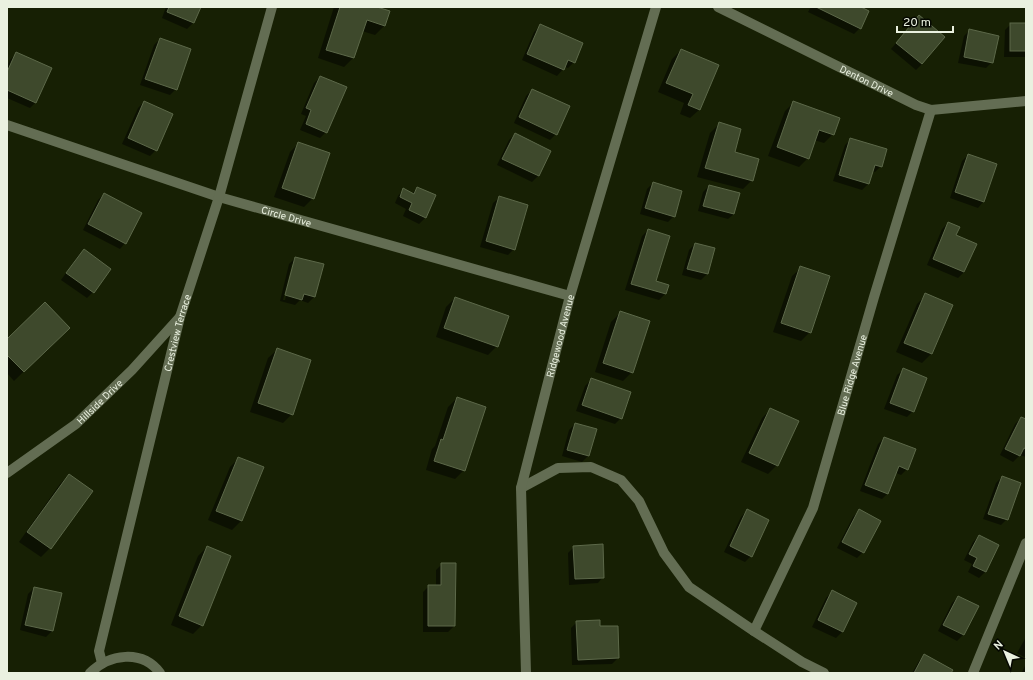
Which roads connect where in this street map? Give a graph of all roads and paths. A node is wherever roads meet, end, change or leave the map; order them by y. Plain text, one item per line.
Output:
1 (272, 7) edge
2 (656, 7) edge
3 (718, 7) edge
4 (1026, 101) edge
5 (931, 110) junction
6 (7, 125) edge
7 (218, 197) junction
8 (570, 296) junction
9 (180, 317) junction
10 (7, 473) edge
11 (521, 488) junction
12 (1026, 543) edge
13 (754, 631) junction
14 (102, 663) junction
15 (90, 673) edge
16 (160, 673) edge
17 (526, 673) edge
18 (824, 673) edge
19 (973, 673) edge

1 - 7 street, Crestview Terrace
2 - 8 street, Ridgewood Avenue
3 - 5 street, Denton Drive
4 - 5 street, Denton Drive
5 - 13 street, Blue Ridge Avenue
6 - 7 street, Circle Drive
7 - 8 street, Circle Drive
7 - 9 street, Crestview Terrace
8 - 11 street, Ridgewood Avenue
9 - 10 street, Hillside Drive
9 - 14 street, Crestview Terrace
11 - 13 street
11 - 17 street, Ridgewood Avenue
12 - 19 street
13 - 18 street
14 - 15 street
14 - 16 street

